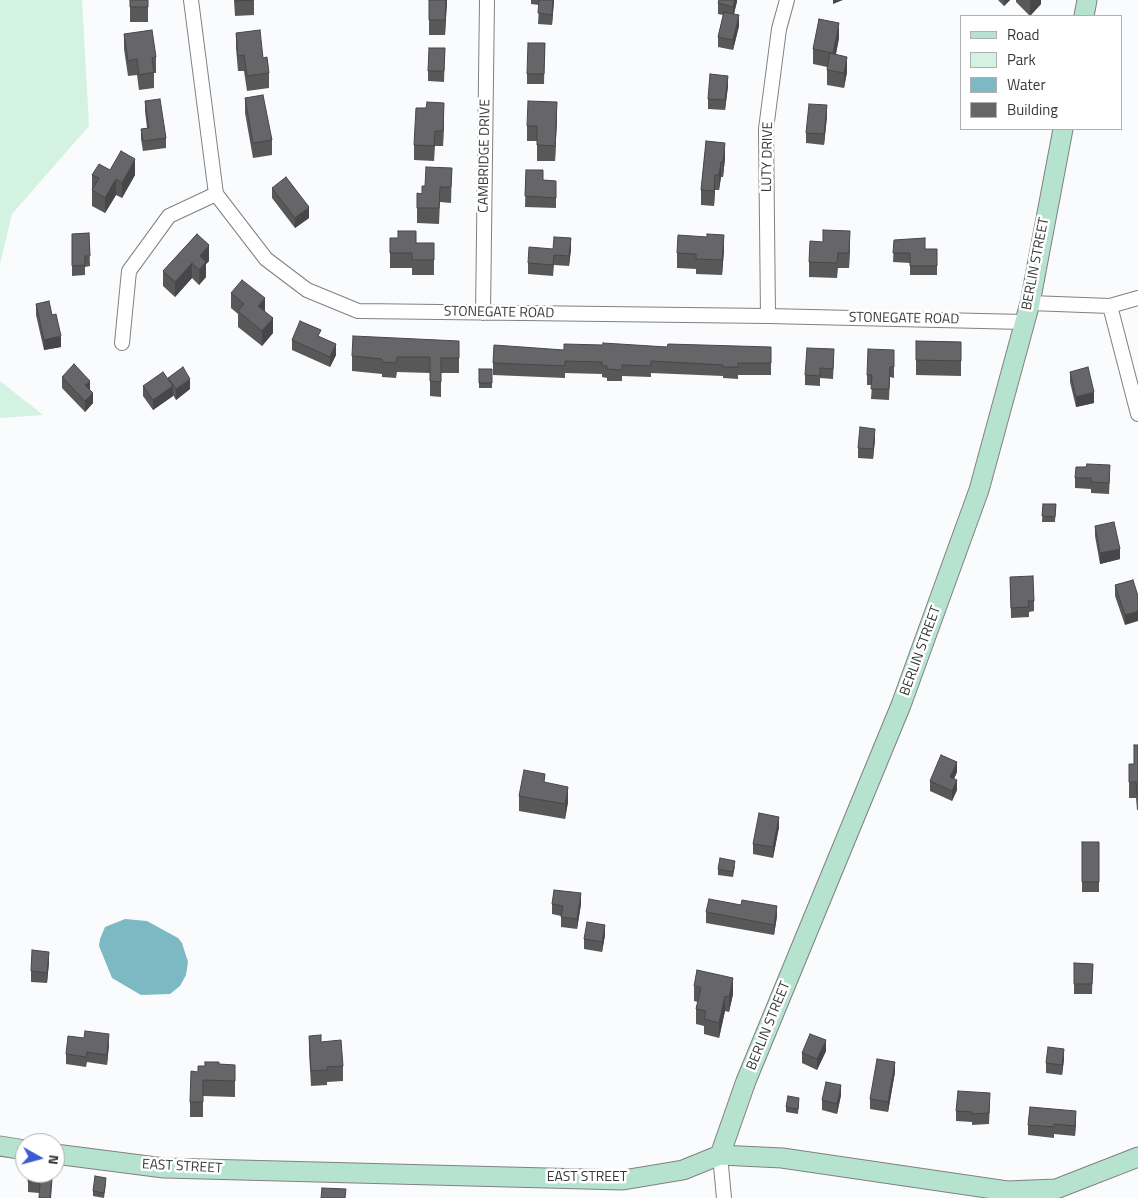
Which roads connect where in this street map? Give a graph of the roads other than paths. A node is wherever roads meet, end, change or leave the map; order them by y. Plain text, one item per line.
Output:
1 (191, 0) edge
2 (488, 0) edge
3 (787, 0) edge
4 (1087, 0) edge
5 (1084, 15) edge
6 (1063, 130) edge
7 (216, 194) junction
8 (1138, 298) edge
9 (1030, 303) junction
10 (1110, 306) junction
11 (483, 313) junction
12 (768, 316) junction
13 (1024, 322) junction
14 (122, 343) dead end
15 (1138, 414) edge
16 (0, 1146) edge
17 (15, 1148) edge
18 (65, 1155) edge
19 (720, 1155) junction
20 (1138, 1157) edge
21 (724, 1198) edge

1 - 7 street
2 - 11 street, CAMBRIDGE DRIVE
3 - 12 street, LUTY DRIVE
4 - 5 main road
6 - 9 main road, BERLIN STREET
7 - 11 street, STONEGATE ROAD
7 - 14 street
8 - 10 street
9 - 10 street
9 - 13 main road, BERLIN STREET
10 - 15 street
11 - 12 street, STONEGATE ROAD
12 - 13 street, STONEGATE ROAD
13 - 19 main road, BERLIN STREET
16 - 17 main road
18 - 19 main road, EAST STREET
19 - 20 main road, EAST STREET
19 - 21 street

